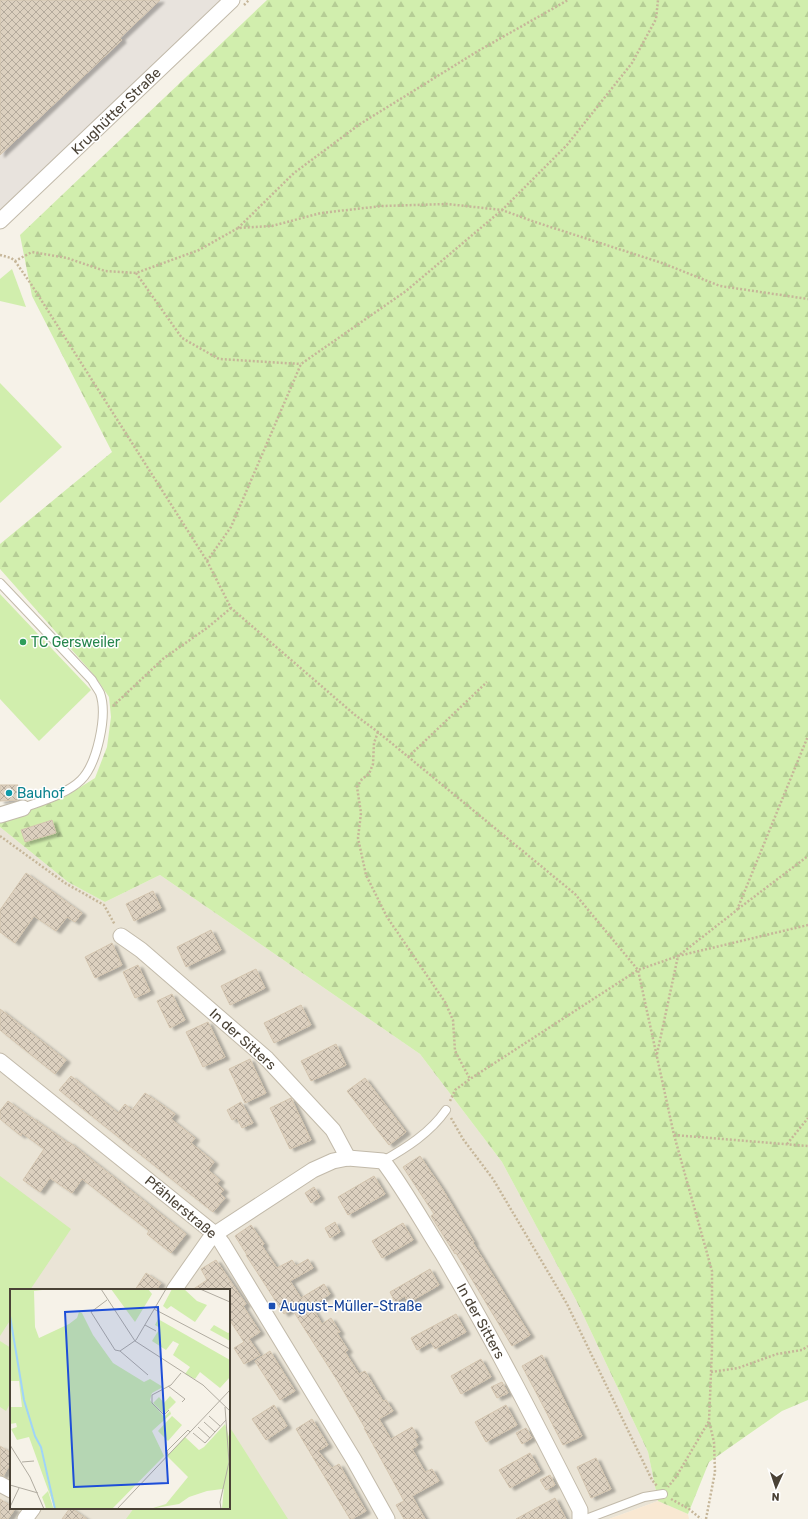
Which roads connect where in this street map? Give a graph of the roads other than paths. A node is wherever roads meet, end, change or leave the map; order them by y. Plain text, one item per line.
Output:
1 (232, 0) edge
2 (0, 221) edge
3 (0, 583) edge
4 (23, 808) joint
5 (0, 815) edge
6 (121, 936) road end
7 (0, 1061) edge
8 (446, 1110) road end
9 (348, 1158) junction
10 (383, 1161) junction
11 (215, 1234) junction
12 (175, 1289) edge
13 (0, 1484) edge
14 (10, 1489) edge
15 (663, 1494) road end
16 (31, 1509) edge
17 (25, 1519) edge
18 (387, 1519) edge
19 (580, 1519) edge
20 (586, 1519) edge

1 - 2 street, Krughütter Straße
3 - 4 lane
4 - 5 street
6 - 9 street, In der Sitters
7 - 11 street, Pfählerstraße
8 - 10 lane
9 - 10 street
9 - 11 street
10 - 19 street, In der Sitters
11 - 12 street
11 - 18 street, Pfählerstraße
13 - 14 street
15 - 20 lane
16 - 17 street

